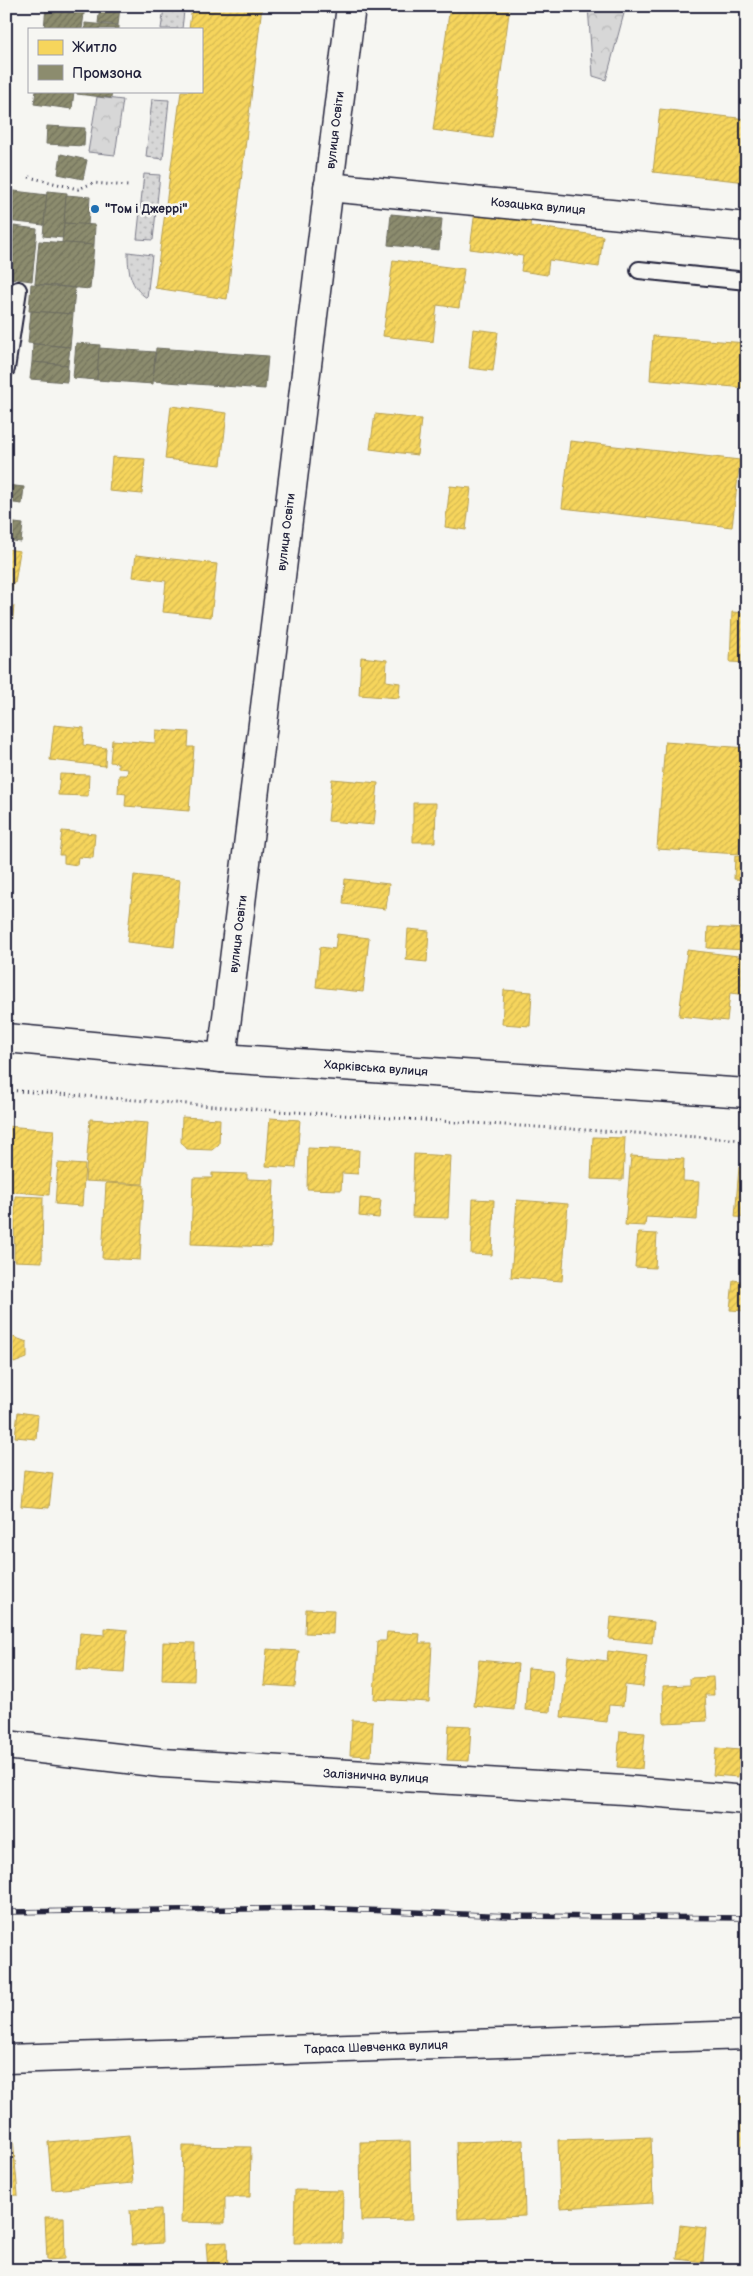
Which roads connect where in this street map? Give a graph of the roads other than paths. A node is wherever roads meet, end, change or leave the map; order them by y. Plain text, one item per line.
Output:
1 (351, 6) edge
2 (328, 187) junction
3 (747, 227) edge
4 (638, 270) dead end
5 (747, 281) edge
6 (18, 290) dead end
7 (6, 369) edge
8 (6, 1038) edge
9 (222, 1058) junction
10 (747, 1093) edge
11 (6, 1745) edge
12 (747, 1800) edge
13 (747, 2035) edge
14 (6, 2059) edge

1 - 2 street, вулиця Освіти
2 - 3 street, Козацька вулиця
2 - 9 street, вулиця Освіти
4 - 5 lane
6 - 7 lane
8 - 9 street, Харківська вулиця
9 - 10 street, Харківська вулиця
11 - 12 street, Залізнична вулиця
13 - 14 street, Тараса Шевченка вулиця

